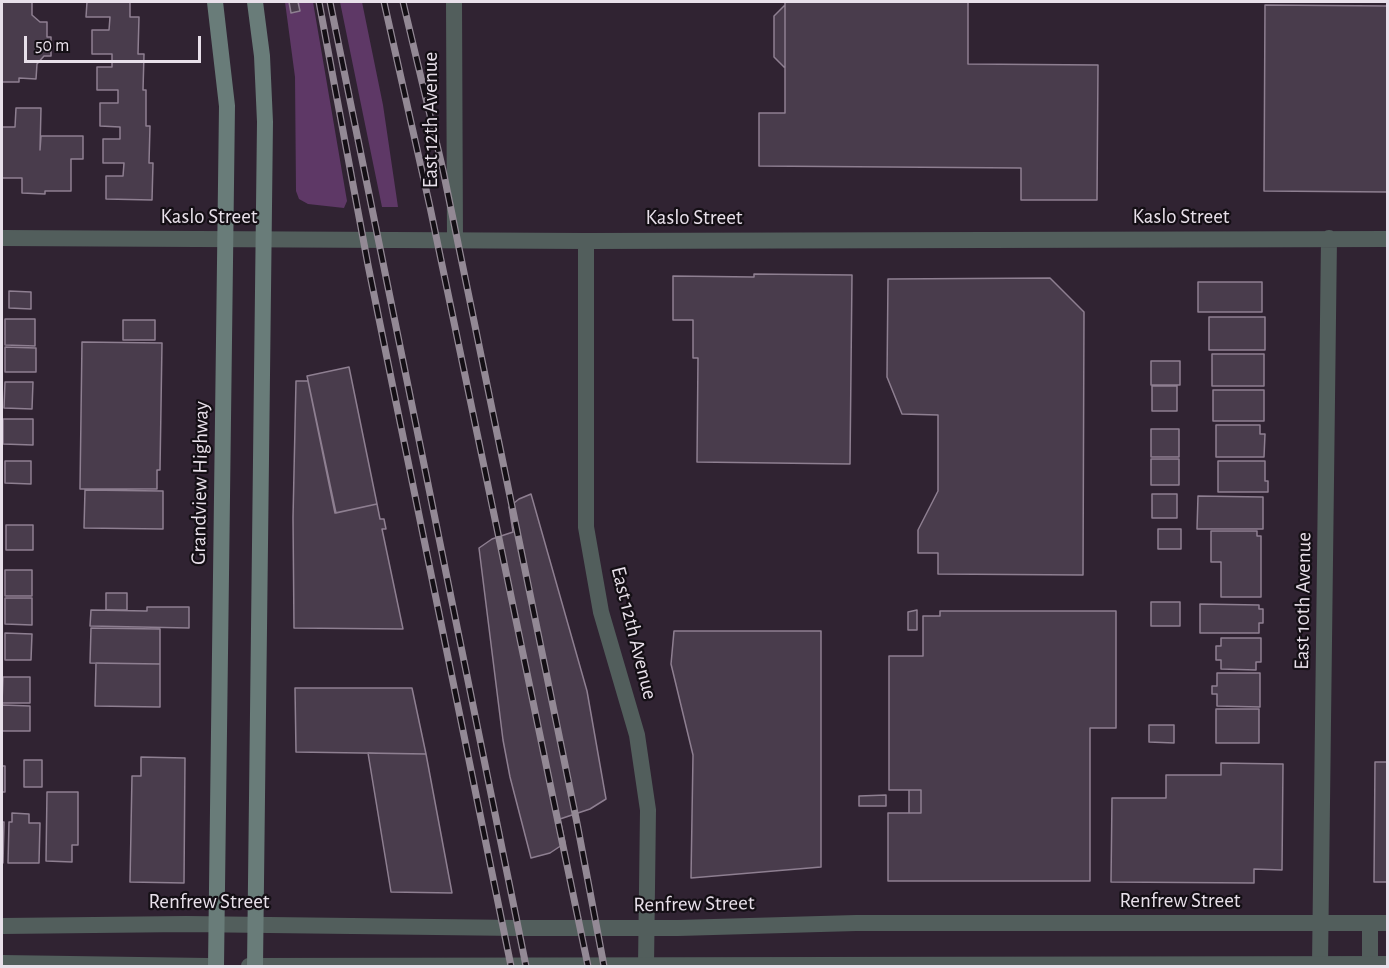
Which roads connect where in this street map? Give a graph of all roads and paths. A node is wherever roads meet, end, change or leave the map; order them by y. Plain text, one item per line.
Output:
1 (215, 2) edge
2 (255, 2) edge
3 (454, 2) edge
4 (2, 238) edge
5 (1329, 238) junction
6 (226, 239) junction
7 (264, 239) junction
8 (455, 239) junction
9 (1388, 239) edge
10 (586, 240) junction
11 (1379, 923) edge
12 (1321, 924) junction
13 (217, 925) junction
14 (255, 925) junction
15 (2, 926) edge
16 (646, 928) junction
17 (2, 963) edge
18 (1320, 964) junction
19 (1388, 964) edge
20 (1370, 965) edge
21 (208, 966) edge
22 (216, 966) edge
23 (249, 966) edge
24 (255, 966) edge
25 (646, 966) edge

1 - 6 main road, Grandview Highway
2 - 7 main road
3 - 8 street, East 12th Avenue
4 - 6 street, Kaslo Street
5 - 9 street, Kaslo Street
5 - 10 street, Kaslo Street
5 - 12 street, East 10th Avenue
6 - 7 street, Kaslo Street
6 - 13 main road, Grandview Highway
7 - 8 street, Kaslo Street
7 - 14 main road
8 - 10 street, Kaslo Street
10 - 16 street, East 12th Avenue
11 - 12 street, Renfrew Street
11 - 20 street
12 - 16 street, Renfrew Street
12 - 18 street, East 10th Avenue
13 - 14 street, Renfrew Street
13 - 15 street, Renfrew Street
13 - 22 main road, Grandview Highway
14 - 16 street, Renfrew Street
14 - 24 main road
16 - 25 street, East 12th Avenue
17 - 21 street
18 - 20 street
18 - 25 street
19 - 20 street
23 - 24 street
24 - 25 street

